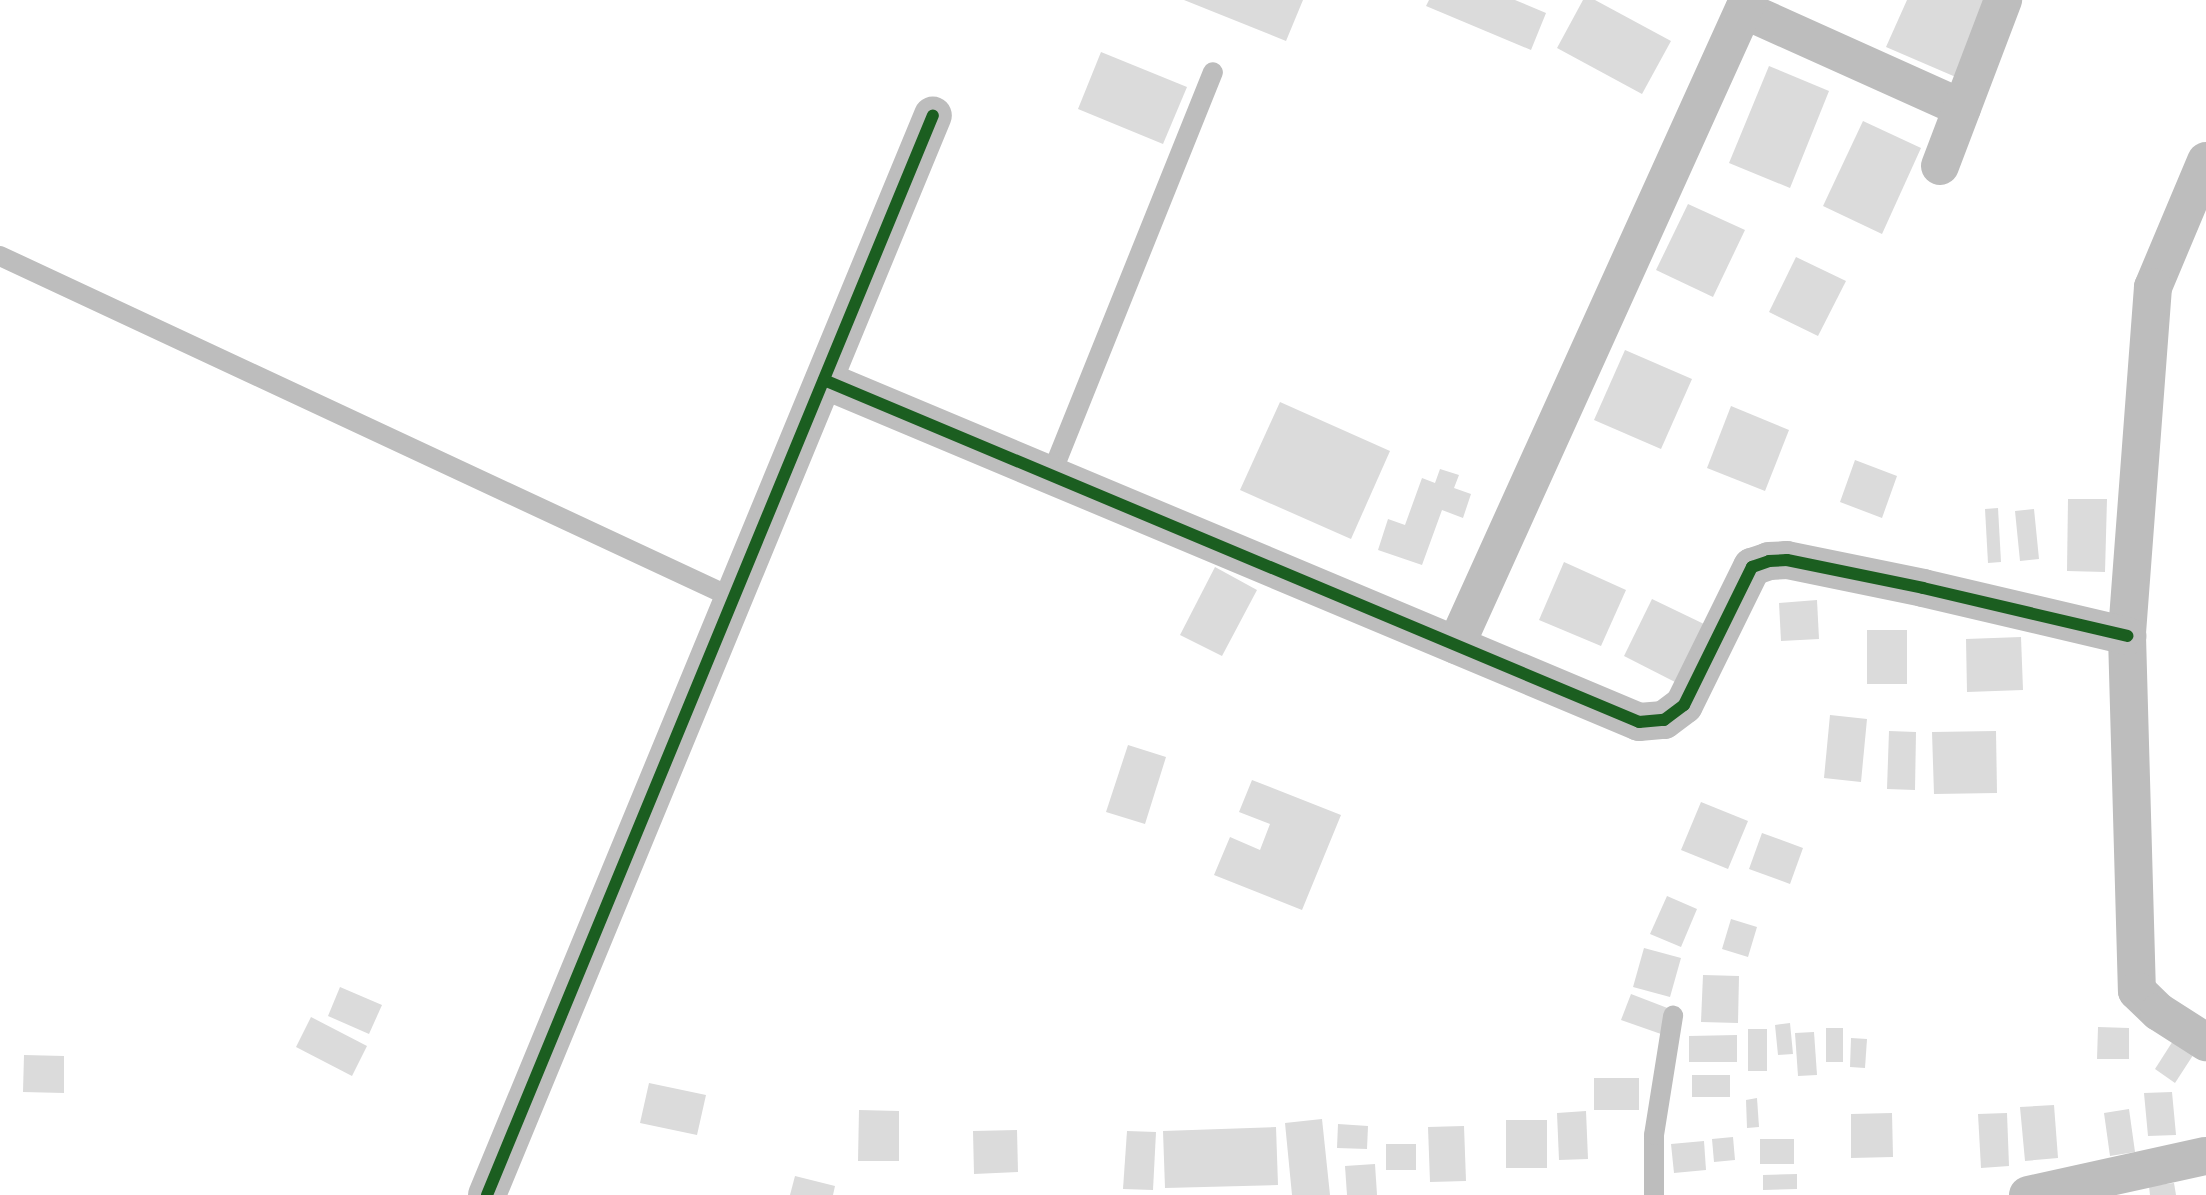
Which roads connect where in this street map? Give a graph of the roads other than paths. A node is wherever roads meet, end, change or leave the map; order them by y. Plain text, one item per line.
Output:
1 (2003, 0) edge
2 (1746, 5) edge
3 (1213, 72) dead end
4 (1962, 108) junction
5 (933, 115) dead end
6 (2206, 161) edge
7 (1940, 166) dead end
8 (0, 256) edge
9 (824, 380) junction
10 (1050, 475) junction
11 (733, 598) junction
12 (2127, 636) junction
13 (1456, 645) junction
14 (1673, 1016) dead end
15 (2206, 1042) edge
16 (2206, 1156) edge
17 (487, 1195) edge
18 (1654, 1195) edge
19 (2030, 1195) edge

1 - 4 street
2 - 4 street
2 - 13 street
3 - 10 lane
4 - 7 street
5 - 9 street
6 - 12 street
8 - 11 lane
9 - 10 street
9 - 11 street
10 - 13 street
11 - 17 street
12 - 13 street
12 - 15 street
14 - 18 lane
16 - 19 street

